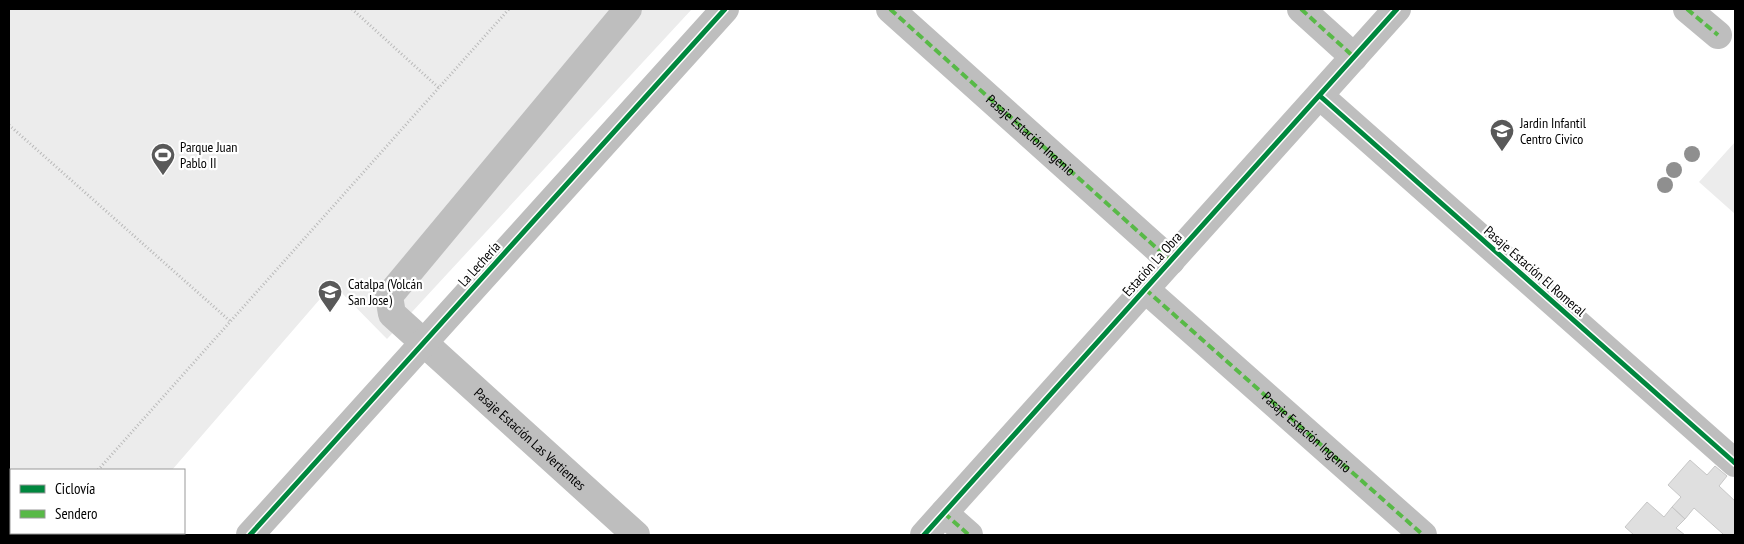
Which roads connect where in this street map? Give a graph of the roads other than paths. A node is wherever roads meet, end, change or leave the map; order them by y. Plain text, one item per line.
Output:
1 (628, 9) edge
2 (725, 9) edge
3 (890, 9) edge
4 (1301, 9) edge
5 (1397, 9) edge
6 (1687, 9) edge
7 (1718, 35) dead end
8 (1354, 57) junction
9 (1320, 96) junction
10 (1171, 261) junction
11 (1145, 289) junction
12 (423, 344) junction
13 (1735, 463) edge
14 (944, 513) junction
15 (250, 535) edge
16 (636, 535) edge
17 (924, 535) edge
18 (969, 535) edge
19 (1423, 535) edge

1 - 12 street, Pasaje Estación Las Vertientes
2 - 12 street, La Lechería
3 - 10 street, Pasaje Estación Ingenio
4 - 8 street
5 - 8 street, Estación La Obra
6 - 7 street
8 - 9 street, Estación La Obra
9 - 10 street, Estación La Obra
9 - 13 street, Pasaje Estación El Romeral
10 - 11 street, Estación La Obra
11 - 14 street, Estación La Obra
11 - 19 street, Pasaje Estación Ingenio
12 - 15 street, La Lechería
12 - 16 street, Pasaje Estación Las Vertientes
14 - 17 street, Estación La Obra
14 - 18 street

